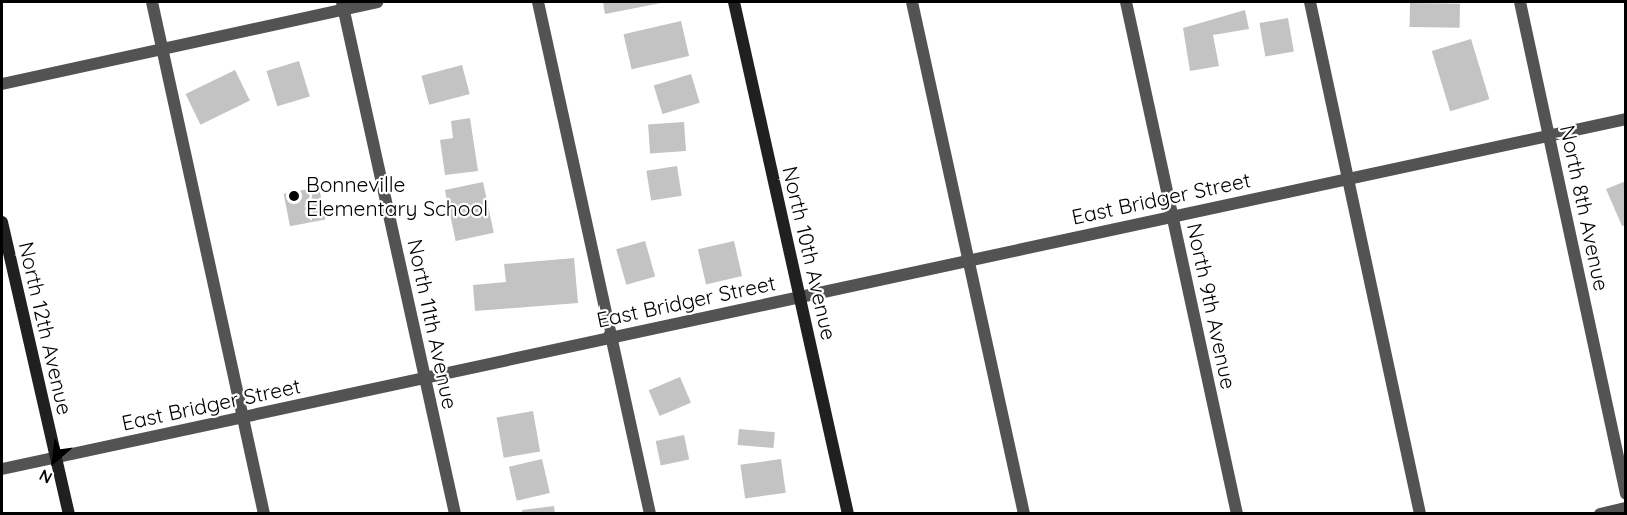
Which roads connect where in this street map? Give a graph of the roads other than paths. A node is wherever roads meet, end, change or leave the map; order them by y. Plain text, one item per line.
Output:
1 (152, 2) edge
2 (377, 2) edge
3 (538, 2) edge
4 (734, 2) edge
5 (912, 2) edge
6 (1126, 2) edge
7 (1310, 2) edge
8 (1520, 2) edge
9 (343, 5) edge
10 (162, 49) junction
11 (2, 84) edge
12 (1626, 119) edge
13 (1550, 135) junction
14 (1348, 178) junction
15 (1172, 214) junction
16 (2, 222) edge
17 (968, 260) junction
18 (800, 297) junction
19 (611, 337) junction
20 (425, 378) junction
21 (243, 417) junction
22 (56, 457) junction
23 (2, 469) edge
24 (1626, 494) edge
25 (1626, 508) edge
26 (69, 513) edge
27 (264, 513) edge
28 (455, 513) edge
29 (650, 513) edge
30 (848, 513) edge
31 (1024, 513) edge
32 (1237, 513) edge
33 (1420, 513) edge
34 (1600, 513) edge

1 - 10 street
2 - 9 street
3 - 19 street
4 - 18 street, North 10th Avenue
5 - 17 street
6 - 15 street, North 9th Avenue
7 - 14 street
8 - 13 street, North 8th Avenue
9 - 10 street
9 - 20 street, North 11th Avenue
10 - 11 street
10 - 21 street
12 - 13 street, East Bridger Street
13 - 14 street, East Bridger Street
13 - 24 street, North 8th Avenue
14 - 15 street, East Bridger Street
14 - 33 street
15 - 17 street, East Bridger Street
15 - 32 street, North 9th Avenue
16 - 22 street, North 12th Avenue
17 - 18 street, East Bridger Street
17 - 31 street
18 - 19 street, East Bridger Street
18 - 30 street, North 10th Avenue
19 - 20 street, East Bridger Street
19 - 29 street
20 - 21 street, East Bridger Street
20 - 28 street, North 11th Avenue
21 - 22 street, East Bridger Street
21 - 27 street
22 - 23 street, East Bridger Street
22 - 26 street, North 12th Avenue
25 - 34 street

